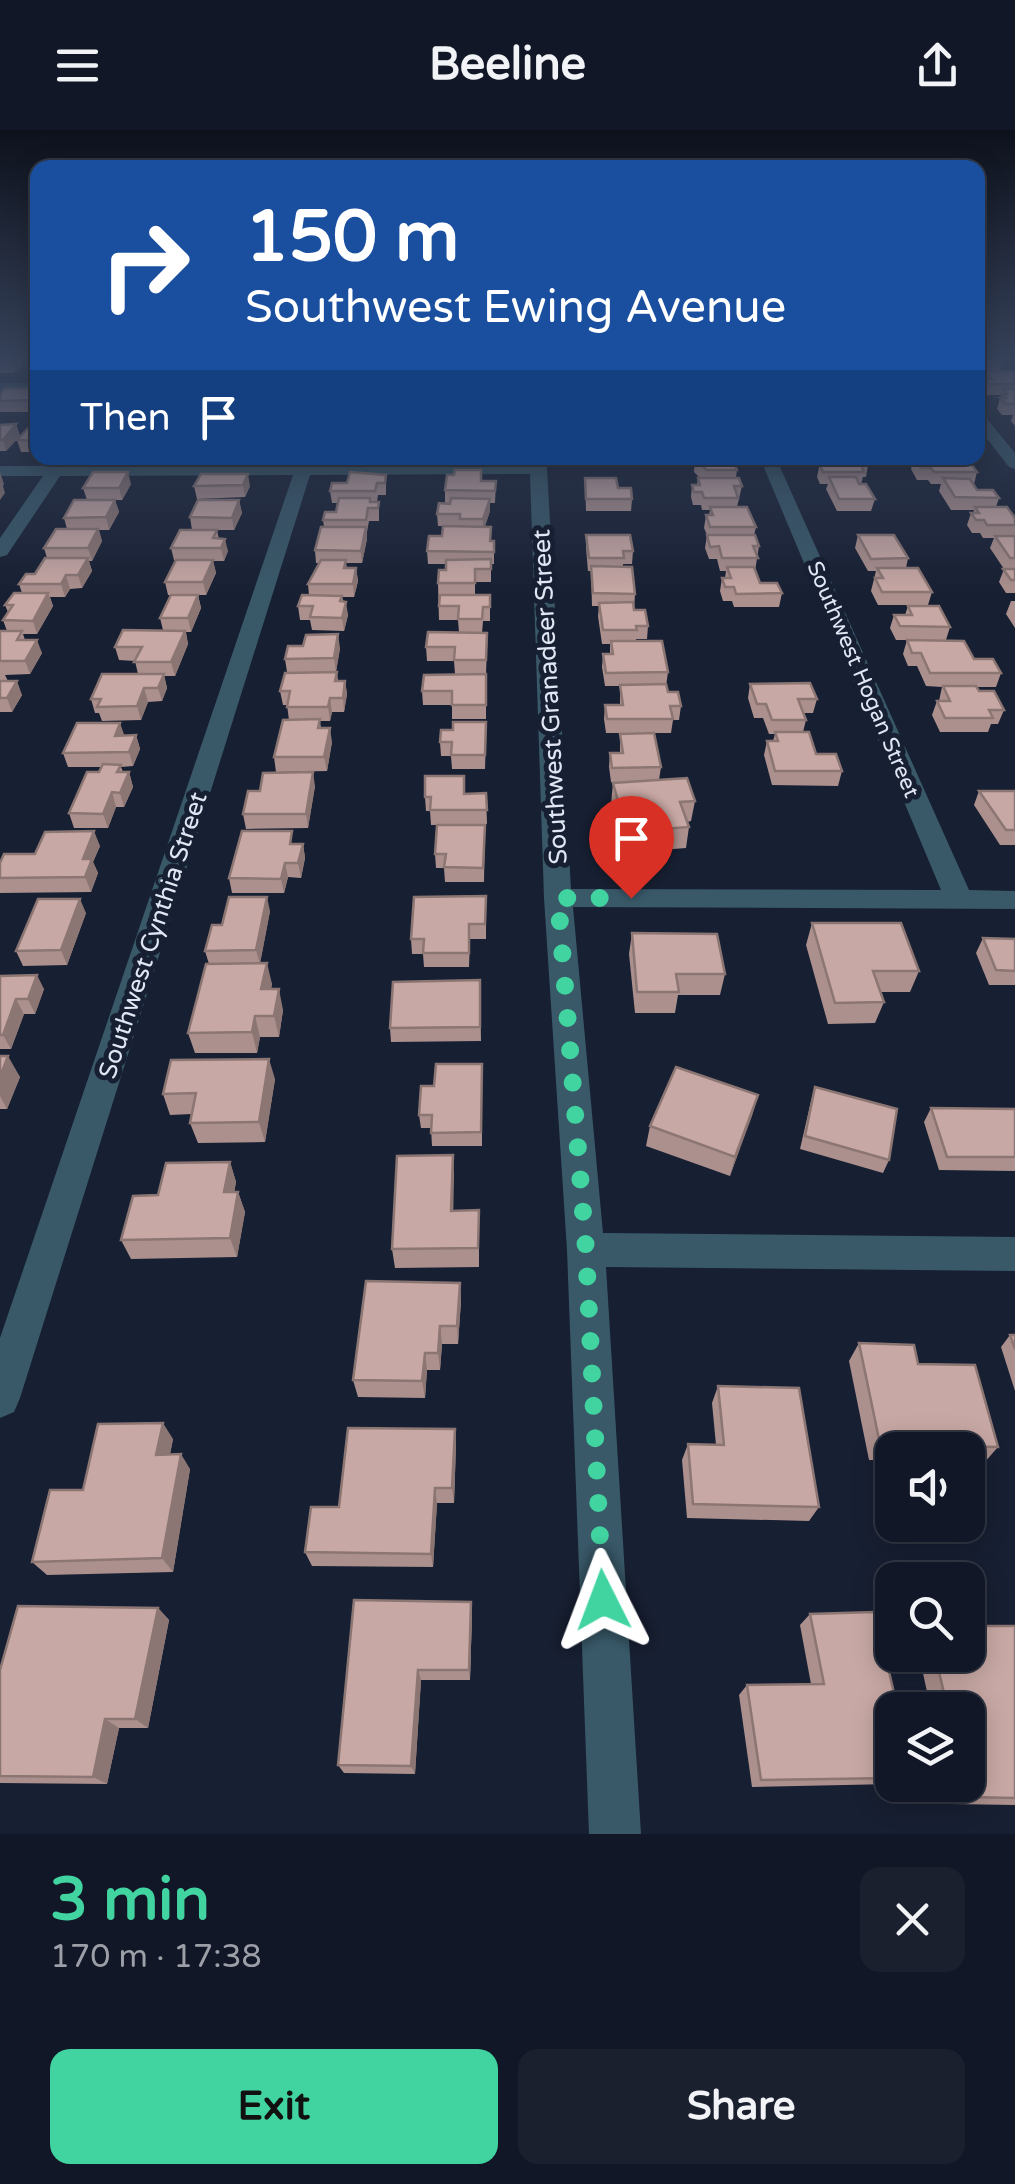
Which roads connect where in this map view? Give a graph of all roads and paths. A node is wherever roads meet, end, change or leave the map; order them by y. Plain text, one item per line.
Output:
1 (995, 438) edge
2 (1015, 464) edge
3 (509, 465) edge
4 (538, 465) edge
5 (771, 465) edge
6 (0, 472) edge
7 (56, 472) junction
8 (303, 472) junction
9 (0, 552) edge
10 (558, 898) junction
11 (959, 900) junction
12 (1015, 900) edge
13 (586, 1250) junction
14 (1015, 1254) edge
15 (0, 1398) edge
16 (615, 1834) edge

1 - 2 street
3 - 8 street
4 - 10 street, Southwest Granadeer Street
5 - 11 street, Southwest Hogan Street
6 - 7 street
7 - 8 street
7 - 9 street
8 - 15 street, Southwest Cynthia Street
10 - 11 street
10 - 13 street, Southwest Granadeer Street
11 - 12 street
13 - 14 street
13 - 16 street, Southwest Granadeer Street

